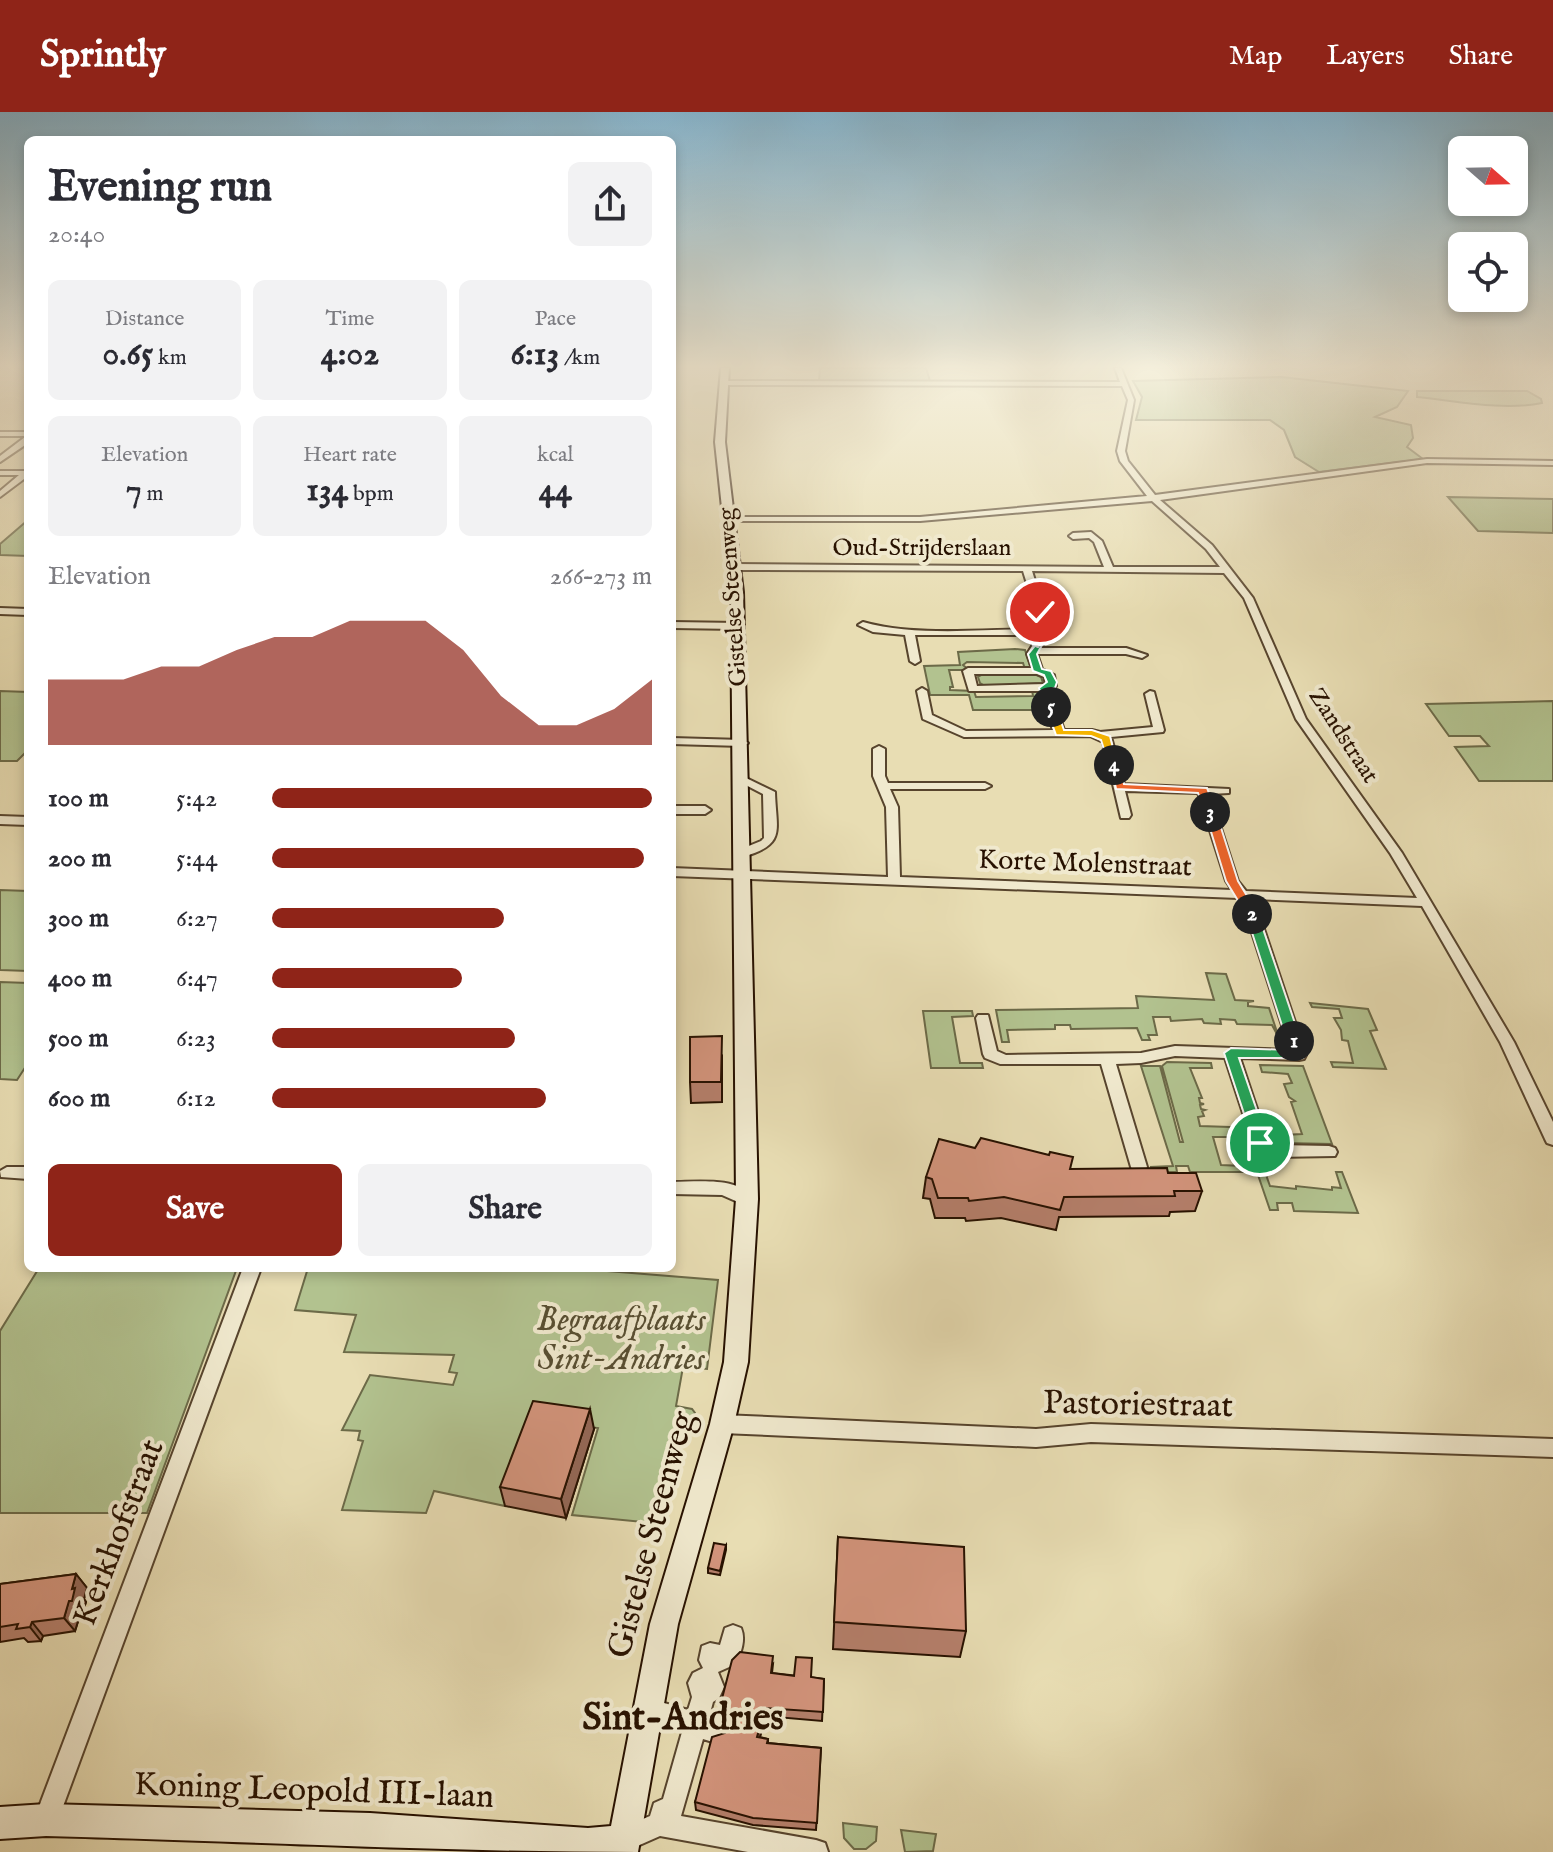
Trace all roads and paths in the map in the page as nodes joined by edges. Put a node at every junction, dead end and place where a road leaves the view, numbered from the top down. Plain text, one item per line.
1 (721, 449) edge
2 (1122, 449) edge
3 (1553, 463) edge
4 (0, 473) edge
5 (24, 473) edge
6 (24, 476) edge
7 (0, 495) edge
8 (1154, 498) junction
9 (729, 519) junction
10 (1073, 536) dead end
11 (734, 567) junction
12 (1027, 569) junction
13 (1110, 570) junction
14 (1228, 570) junction
15 (0, 611) edge
16 (24, 612) edge
17 (676, 625) edge
18 (863, 625) dead end
19 (738, 626) junction
20 (1046, 632) junction
21 (910, 633) junction
22 (1033, 651) junction
23 (1142, 655) dead end
24 (915, 661) dead end
25 (1038, 671) junction
26 (1044, 688) junction
27 (922, 691) dead end
28 (1150, 694) dead end
29 (1060, 733) junction
30 (1102, 735) junction
31 (676, 741) edge
32 (742, 743) junction
33 (879, 749) dead end
34 (742, 779) junction
35 (884, 786) junction
36 (985, 786) dead end
37 (1120, 787) junction
38 (1203, 790) junction
39 (1225, 791) dead end
40 (676, 810) edge
41 (705, 810) dead end
42 (1125, 815) dead end
43 (0, 820) edge
44 (24, 821) edge
45 (743, 863) junction
46 (676, 871) edge
47 (894, 880) junction
48 (1240, 894) junction
49 (1426, 902) junction
50 (983, 1018) dead end
51 (1231, 1053) junction
52 (1107, 1058) junction
53 (1553, 1139) edge
54 (1329, 1152) dead end
55 (1139, 1167) edge
56 (7, 1173) dead end
57 (24, 1173) edge
58 (676, 1188) edge
59 (747, 1199) junction
60 (251, 1272) edge
61 (722, 1424) junction
62 (1553, 1448) edge
63 (733, 1636) dead end
64 (647, 1709) junction
65 (706, 1728) junction
66 (46, 1820) junction
67 (0, 1823) edge
68 (660, 1824) junction
69 (623, 1846) edge
70 (816, 1852) edge

1 - 9 main road, Gistelse Steenweg
2 - 8 street, Zandstraat
3 - 8 street
4 - 5 street
6 - 7 street
8 - 9 street
8 - 14 street, Zandstraat
9 - 11 main road, Gistelse Steenweg
10 - 13 street
11 - 12 street, Oud-Strijderslaan
11 - 19 main road, Gistelse Steenweg
12 - 13 street, Oud-Strijderslaan
12 - 20 street
13 - 14 street, Oud-Strijderslaan
14 - 49 street, Zandstraat
15 - 16 street
17 - 19 street
18 - 21 street
19 - 32 main road, Gistelse Steenweg
20 - 21 street
20 - 22 street
21 - 24 street
22 - 23 street
22 - 25 street
25 - 26 street
25 - 26 street
26 - 29 street
27 - 29 street
28 - 30 street
29 - 30 street
30 - 37 street
31 - 32 street
32 - 34 main road, Gistelse Steenweg
33 - 35 street
34 - 45 main road, Gistelse Steenweg
34 - 45 street
35 - 36 street
35 - 47 street
37 - 38 street
37 - 42 street
38 - 39 street
38 - 48 street
40 - 41 street
43 - 44 street
45 - 46 street, Korte Molenstraat
45 - 47 street, Korte Molenstraat
45 - 59 main road, Gistelse Steenweg
47 - 48 street, Korte Molenstraat
48 - 49 street, Korte Molenstraat
48 - 51 street
49 - 53 street, Zandstraat
50 - 52 street
51 - 52 street
51 - 54 street
52 - 55 street
56 - 57 street
58 - 59 street
59 - 61 main road, Gistelse Steenweg
60 - 66 street, Kerkhofstraat
61 - 62 street, Pastoriestraat
61 - 64 main road, Gistelse Steenweg
63 - 65 street
64 - 65 street
64 - 69 main road, Gistelse Steenweg
65 - 68 street
66 - 67 main road, Koning Leopold III-laan
66 - 69 main road, Koning Leopold III-laan
68 - 69 street
68 - 70 street

